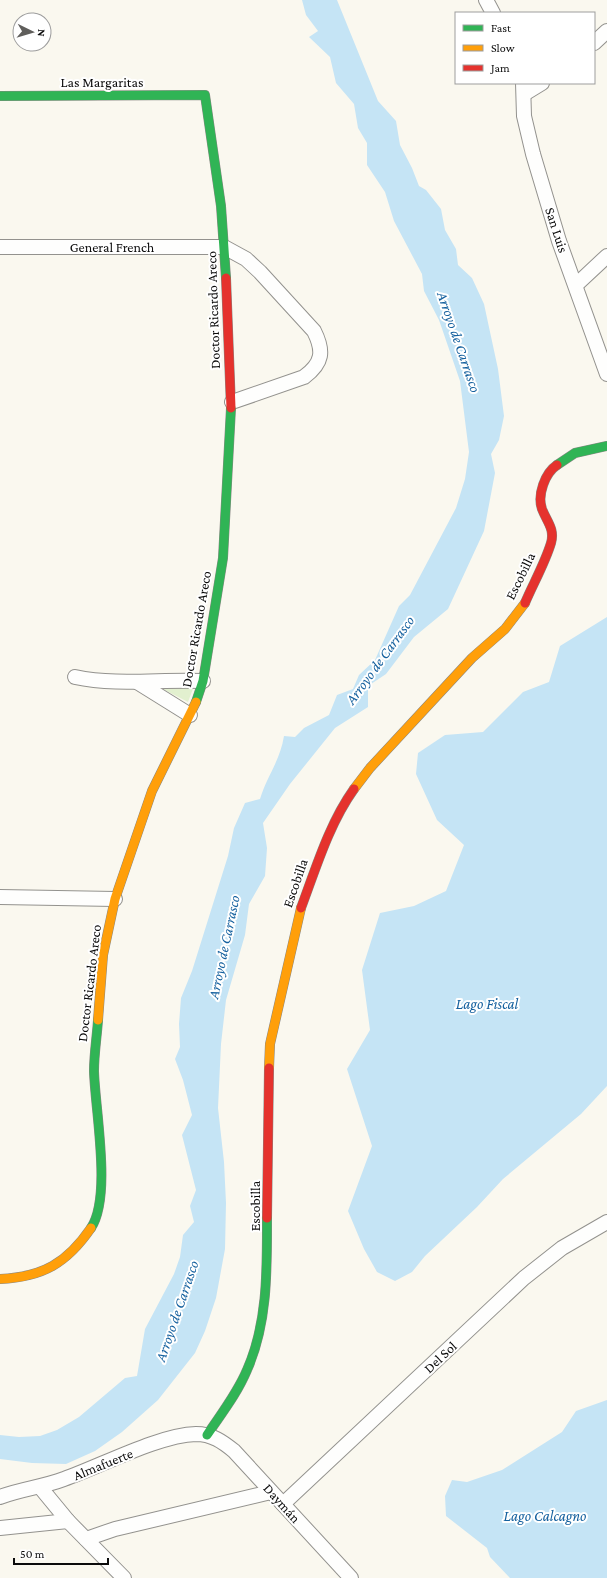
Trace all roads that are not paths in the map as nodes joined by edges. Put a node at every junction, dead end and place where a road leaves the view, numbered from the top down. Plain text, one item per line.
1 (486, 0) edge
2 (492, 12) edge
3 (607, 31) edge
4 (595, 42) edge
5 (538, 84) edge
6 (524, 88) edge
7 (205, 95) joint
8 (0, 96) edge
9 (0, 247) edge
10 (224, 247) junction
11 (607, 256) edge
12 (576, 285) junction
13 (607, 374) edge
14 (232, 402) junction
15 (607, 446) edge
16 (75, 678) dead end
17 (203, 681) junction
18 (137, 682) junction
19 (190, 715) junction
20 (0, 897) edge
21 (115, 899) junction
22 (607, 1222) edge
23 (0, 1279) edge
24 (207, 1435) junction
25 (40, 1488) junction
26 (272, 1492) junction
27 (0, 1497) edge
28 (283, 1504) junction
29 (68, 1521) junction
30 (0, 1528) edge
31 (86, 1539) junction
32 (124, 1578) edge
33 (351, 1578) edge

1 - 2 street
3 - 4 street
5 - 6 street
6 - 12 street, San Luis
7 - 8 street, Las Margaritas
7 - 10 street, Doctor Ricardo Areco
9 - 10 street, General French
10 - 14 street, Doctor Ricardo Areco
10 - 14 street
11 - 12 street
12 - 13 street, San Luis
14 - 17 street, Doctor Ricardo Areco
15 - 24 street, Escobilla
16 - 18 street
17 - 18 street
17 - 19 street, Doctor Ricardo Areco
18 - 19 street
19 - 21 street, Doctor Ricardo Areco
20 - 21 street
21 - 23 street, Doctor Ricardo Areco
22 - 28 street, Del Sol
24 - 25 street, Almafuerte
24 - 26 street, Daymán
25 - 27 street, Almafuerte
25 - 29 street
26 - 28 street, Daymán
26 - 31 street
28 - 33 street, Daymán
29 - 30 street
29 - 31 street
31 - 32 street

